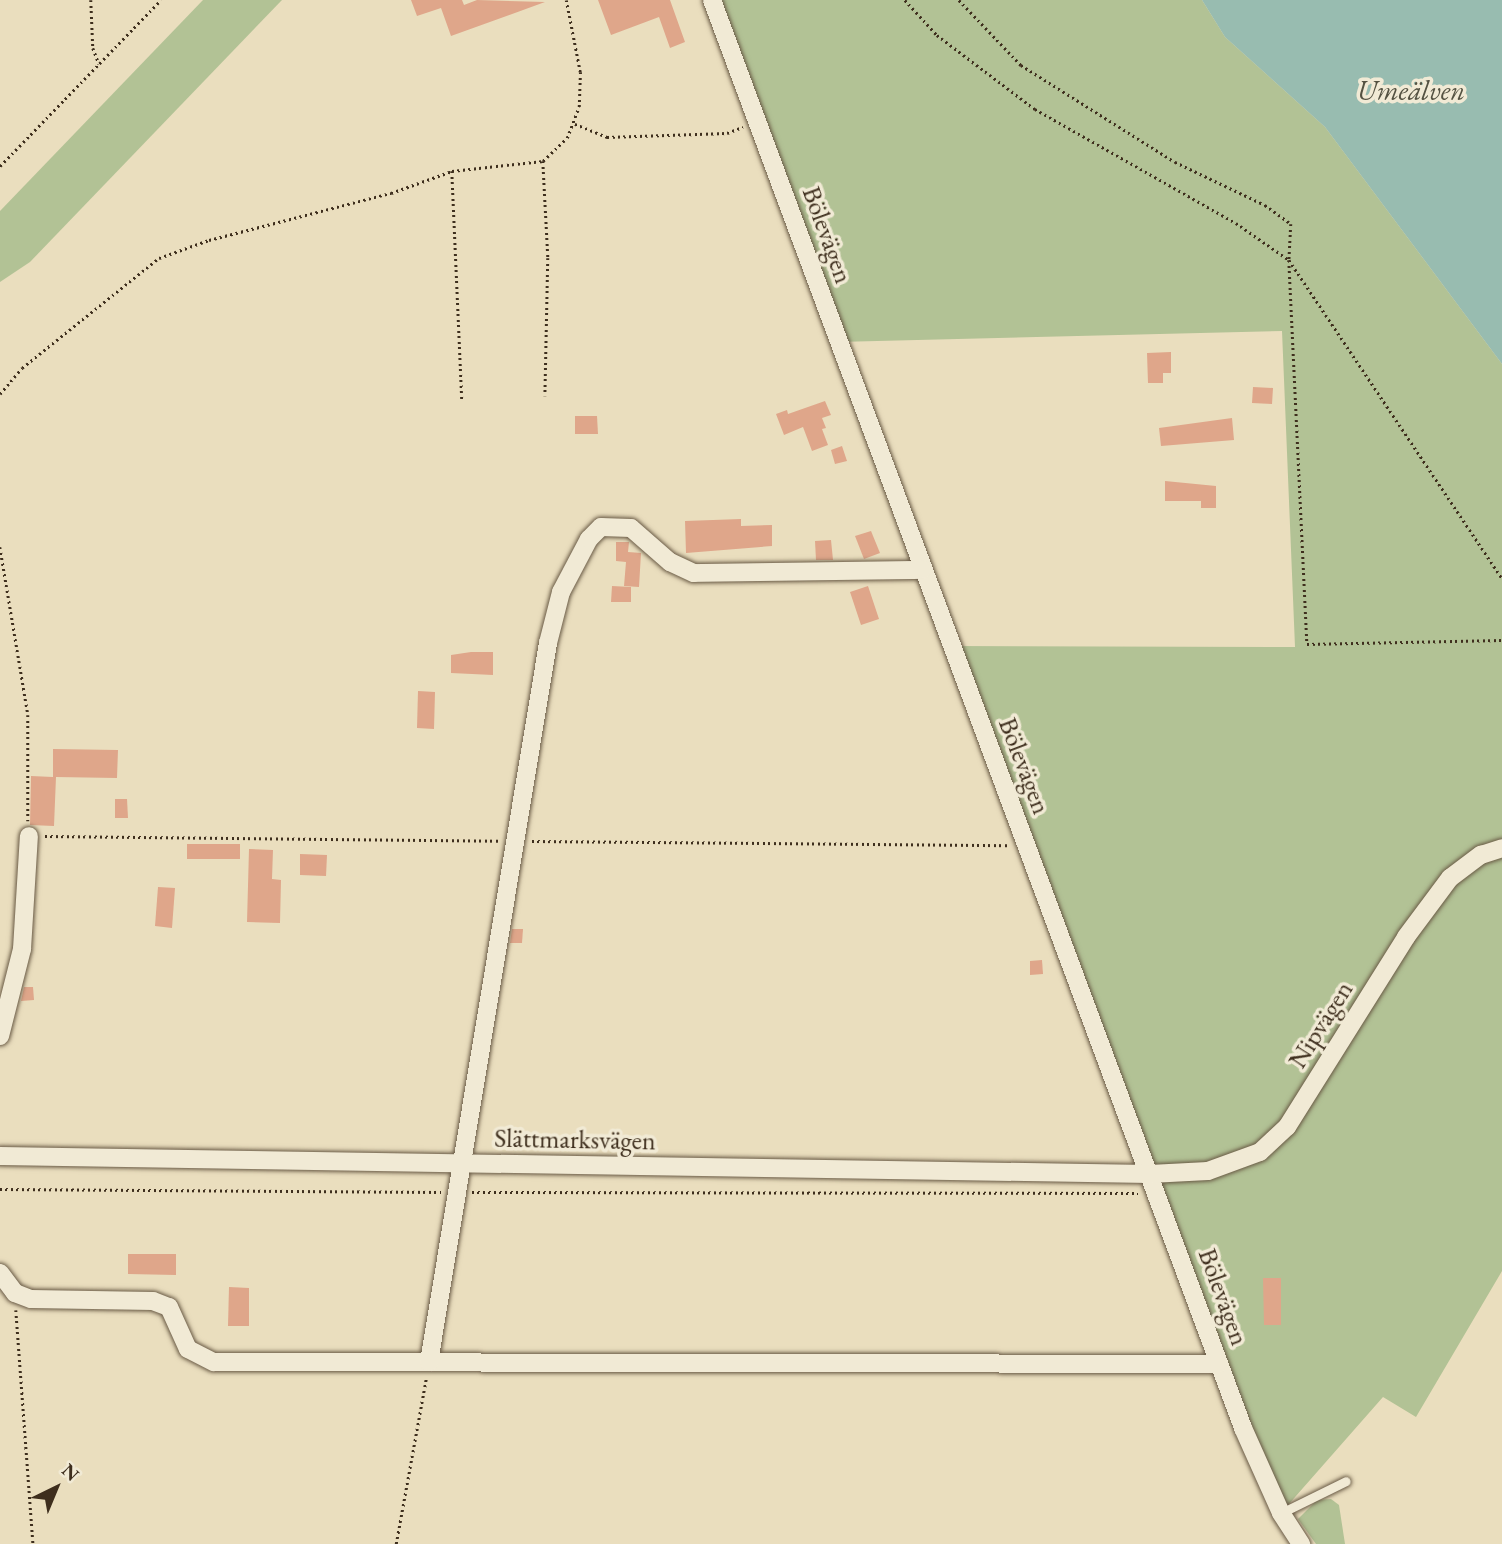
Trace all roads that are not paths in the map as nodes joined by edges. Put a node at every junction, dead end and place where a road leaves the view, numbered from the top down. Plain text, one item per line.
1 (712, 0) edge
2 (922, 570) junction
3 (29, 836) road end
4 (1502, 848) edge
5 (0, 1036) edge
6 (0, 1156) edge
7 (461, 1164) junction
8 (1150, 1174) junction
9 (0, 1273) edge
10 (429, 1362) junction
11 (1219, 1364) junction
12 (1346, 1480) dead end
13 (1281, 1513) junction
14 (1301, 1544) edge

1 - 2 street, Bölevägen
2 - 7 street
2 - 8 street, Bölevägen
3 - 5 street
4 - 8 street, Nipvägen
6 - 7 street, Slättmarksvägen
7 - 8 street, Slättmarksvägen
7 - 10 street
8 - 11 street, Bölevägen
9 - 10 street
10 - 11 street
11 - 13 street, Bölevägen
12 - 13 lane
13 - 14 street, Bölevägen

